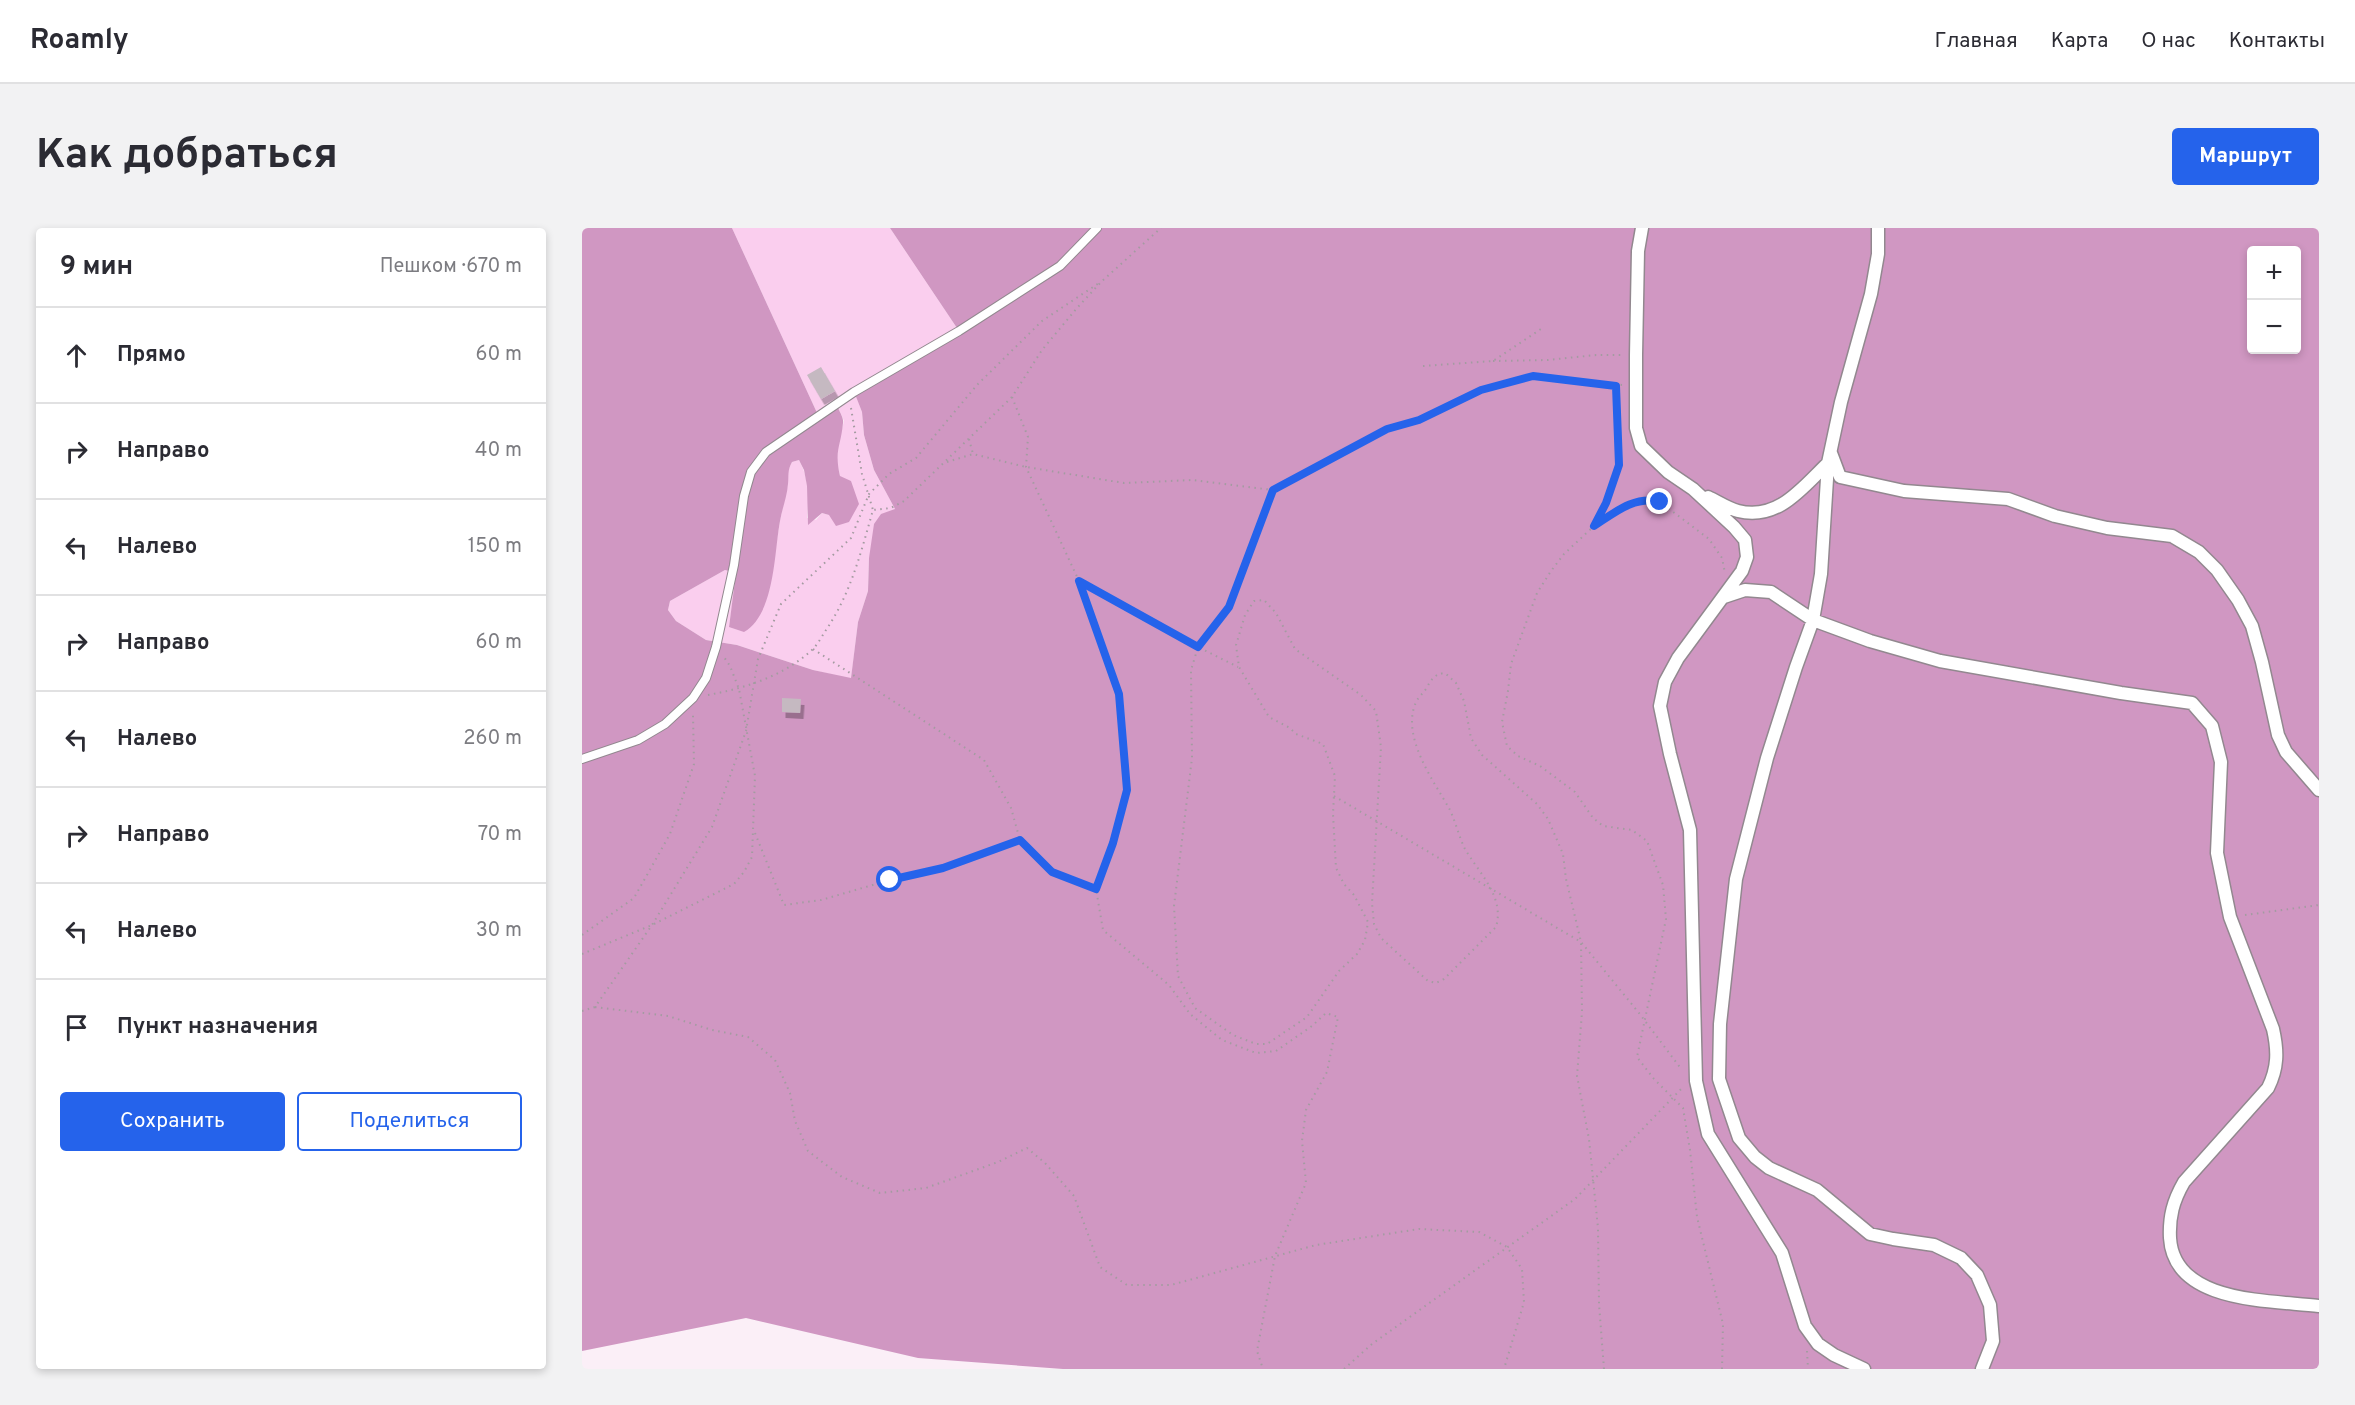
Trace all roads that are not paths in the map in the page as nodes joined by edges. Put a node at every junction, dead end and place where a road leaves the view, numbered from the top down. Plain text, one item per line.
1 (1097, 228) edge
2 (1642, 228) edge
3 (1878, 228) edge
4 (1830, 458) junction
5 (1693, 489) junction
6 (1724, 597) junction
7 (1814, 620) junction
8 (582, 759) edge
9 (2319, 790) edge
10 (2319, 1306) edge
11 (1864, 1369) edge
12 (1982, 1369) edge

1 - 8 lane
2 - 5 street
3 - 4 street
4 - 5 street
4 - 7 street
4 - 9 street
5 - 6 street
6 - 7 street
6 - 11 street
7 - 10 street
7 - 12 street

